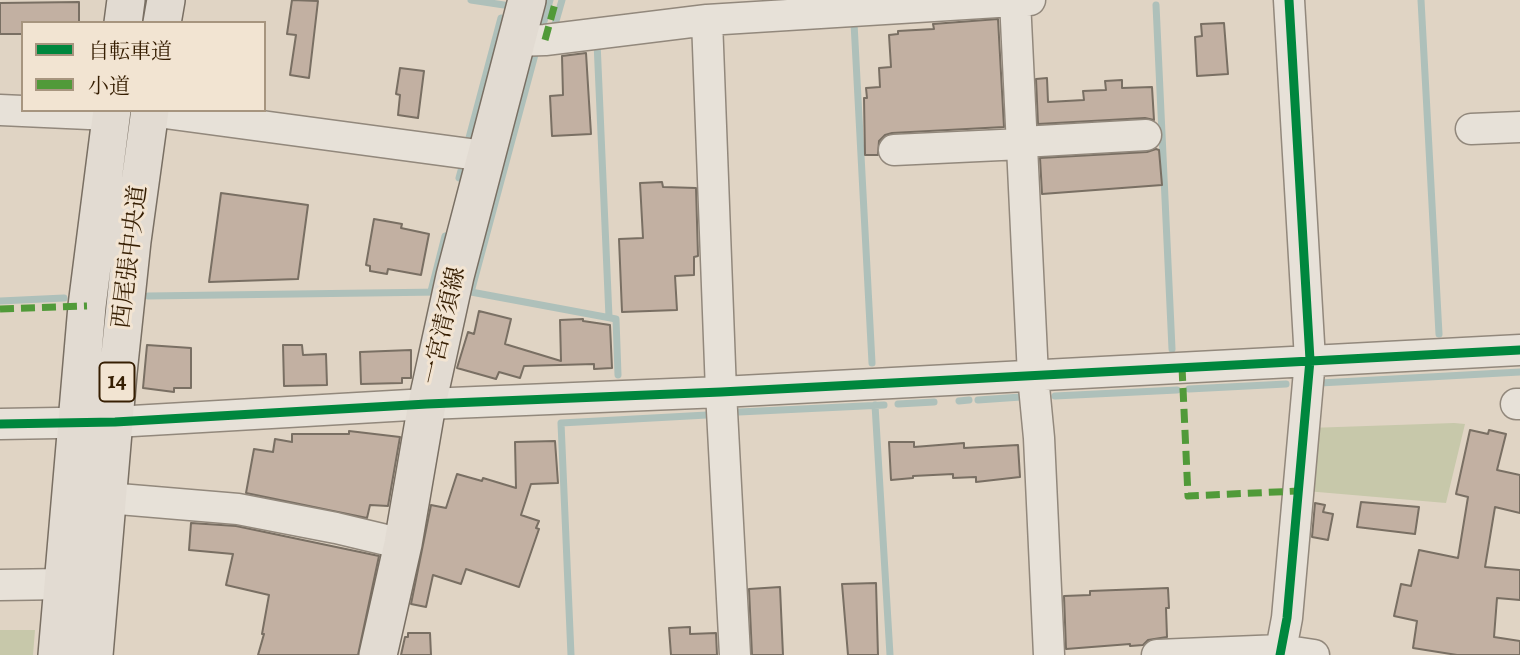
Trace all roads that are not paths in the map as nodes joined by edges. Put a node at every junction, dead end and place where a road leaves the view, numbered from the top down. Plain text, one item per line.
1 (126, 0) edge
2 (166, 0) edge
3 (527, 0) edge
4 (1015, 0) edge
5 (1030, 0) edge
6 (1289, 0) edge
7 (707, 20) junction
8 (123, 21) edge
9 (162, 21) edge
10 (530, 41) junction
11 (0, 110) edge
12 (21, 111) edge
13 (75, 112) edge
14 (150, 112) edge
15 (157, 112) edge
16 (112, 113) edge
17 (1520, 127) edge
18 (1471, 129) dead end
19 (1146, 135) dead end
20 (1022, 143) junction
21 (894, 150) dead end
22 (485, 156) junction
23 (1520, 350) edge
24 (1310, 360) junction
25 (1032, 376) junction
26 (721, 393) junction
27 (427, 404) junction
28 (115, 422) junction
29 (76, 423) junction
30 (0, 424) edge
31 (107, 498) junction
32 (403, 544) junction
33 (64, 584) junction
34 (0, 585) edge
35 (1280, 653) edge
36 (57, 655) edge
37 (94, 655) edge
38 (378, 655) edge
39 (735, 655) edge
40 (1049, 655) edge
41 (1157, 655) edge
42 (1314, 655) edge

1 - 8 main road
2 - 9 main road
3 - 10 main road, 一宮清須線
4 - 5 street
4 - 7 street
4 - 20 street
6 - 24 street
7 - 10 street
7 - 26 street
10 - 22 main road, 一宮清須線
11 - 12 street
13 - 16 street
14 - 28 main road, 西尾張中央道 / 14
15 - 22 street
16 - 29 main road, 西尾張中央道 / 14
17 - 18 street
19 - 20 street
20 - 21 street
20 - 25 street
22 - 27 main road, 一宮清須線
23 - 24 street
24 - 25 street
24 - 35 street
25 - 26 street
25 - 40 street
26 - 27 street
26 - 39 street
27 - 28 street
27 - 32 main road, 一宮清須線
28 - 29 street
28 - 31 main road, 西尾張中央道 / 14
29 - 30 street
29 - 33 main road, 西尾張中央道 / 14
31 - 32 street
31 - 37 main road, 西尾張中央道 / 14
32 - 38 main road, 一宮清須線
33 - 34 street
33 - 36 main road, 西尾張中央道 / 14
35 - 41 street
35 - 42 street

